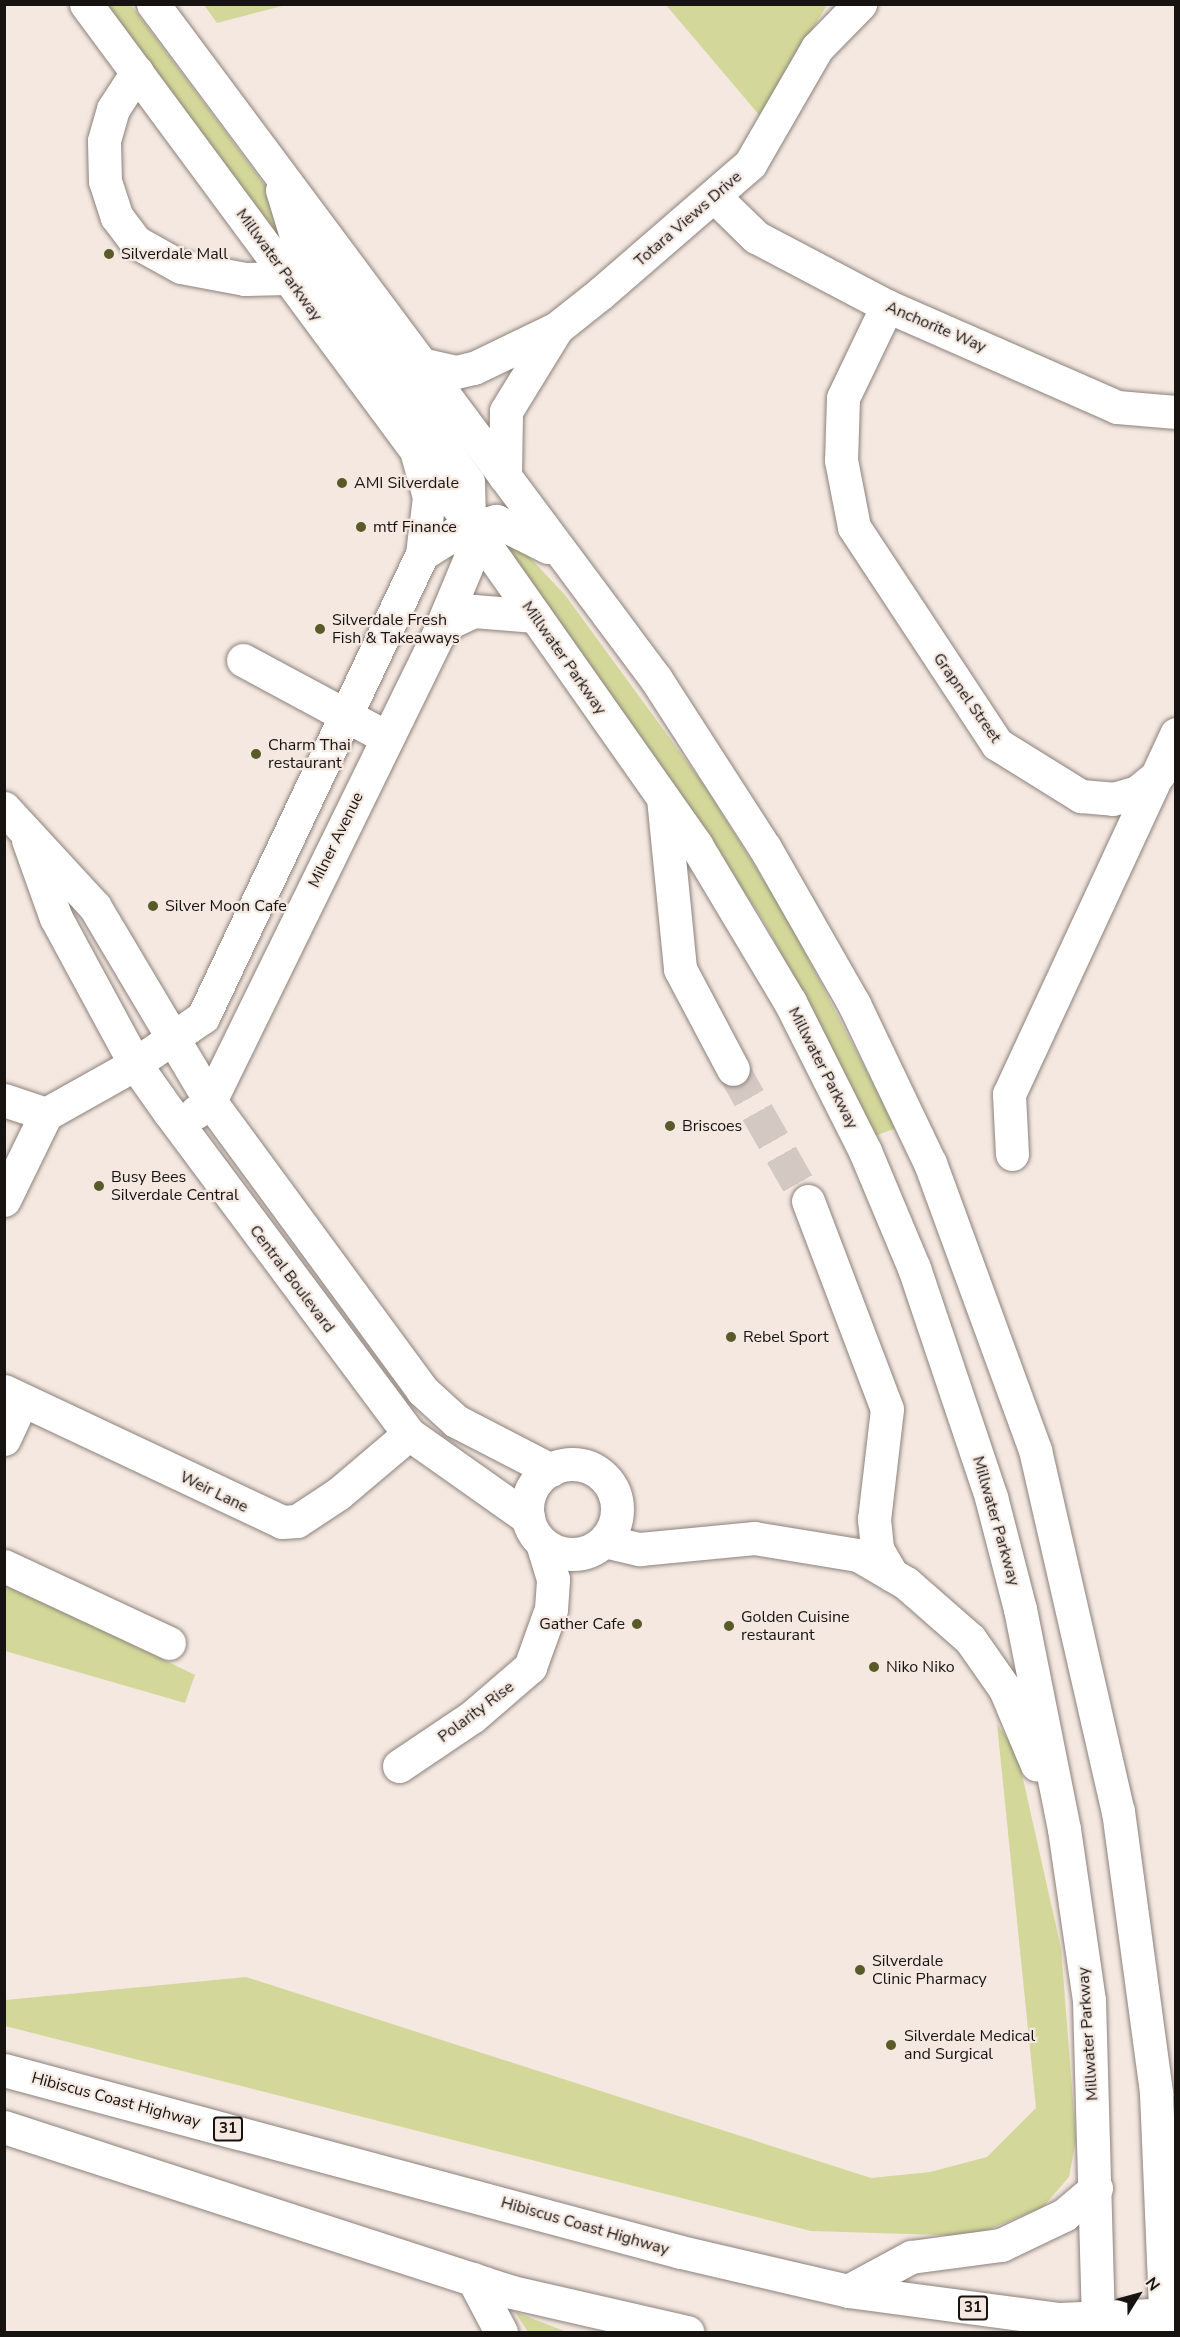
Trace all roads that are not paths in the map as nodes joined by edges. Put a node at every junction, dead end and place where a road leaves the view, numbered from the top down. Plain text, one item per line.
1 (86, 4) edge
2 (153, 4) edge
3 (860, 4) edge
4 (136, 72) junction
5 (276, 168) junction
6 (716, 198) junction
7 (289, 278) junction
8 (887, 306) junction
9 (557, 328) junction
10 (422, 364) junction
11 (1176, 412) edge
12 (417, 454) junction
13 (505, 477) junction
14 (472, 526) junction
15 (422, 554) junction
16 (562, 556) junction
17 (535, 616) junction
18 (438, 635) junction
19 (243, 660) dead end
20 (341, 717) junction
21 (1176, 734) edge
22 (386, 737) junction
23 (1159, 774) junction
24 (663, 798) junction
25 (4, 808) edge
26 (26, 835) junction
27 (171, 1039) junction
28 (135, 1064) junction
29 (733, 1069) tunnel mouth
30 (4, 1100) edge
31 (210, 1101) junction
32 (169, 1112) junction
33 (46, 1114) junction
34 (1012, 1154) dead end
35 (4, 1200) edge
36 (808, 1201) tunnel mouth
37 (14, 1396) edge
38 (409, 1434) junction
39 (4, 1439) edge
40 (551, 1470) junction
41 (535, 1531) junction
42 (604, 1541) junction
43 (4, 1566) edge
44 (892, 1575) junction
45 (170, 1643) dead end
46 (399, 1766) dead end
47 (1064, 1829) junction
48 (4, 2070) edge
49 (1156, 2093) junction
50 (4, 2127) edge
51 (1176, 2157) edge
52 (1096, 2188) junction
53 (473, 2279) junction
54 (848, 2291) junction
55 (512, 2292) junction
56 (1169, 2321) edge
57 (1098, 2327) edge
58 (501, 2332) edge
59 (604, 2332) edge
60 (687, 2332) edge

1 - 4 main road, Millwater Parkway
2 - 5 main road
3 - 6 main road, Totara Views Drive
4 - 7 main road, Millwater Parkway
4 - 7 main road
5 - 10 main road
5 - 14 main road
6 - 8 main road, Anchorite Way
6 - 9 main road, Totara Views Drive
7 - 12 main road, Millwater Parkway
8 - 11 main road, Anchorite Way
8 - 23 main road, Grapnel Street
9 - 10 main road, Totara Views Drive
9 - 13 main road, Totara Views Drive
10 - 13 main road
12 - 14 main road, Millwater Parkway
12 - 15 main road
13 - 16 main road
14 - 15 main road
14 - 16 main road
14 - 17 main road, Millwater Parkway
14 - 18 main road
15 - 20 main road
16 - 49 main road
17 - 18 main road, Milner Avenue
17 - 24 main road, Millwater Parkway
18 - 22 main road, Milner Avenue
19 - 20 main road
20 - 22 main road
20 - 27 main road
21 - 23 main road
22 - 31 main road, Milner Avenue
23 - 34 main road
24 - 29 main road
24 - 47 main road, Millwater Parkway
25 - 26 main road, Central Boulevard
26 - 27 main road, Central Boulevard
26 - 28 main road, Central Boulevard
27 - 28 main road
27 - 31 main road, Central Boulevard
28 - 32 main road, Central Boulevard
28 - 33 main road
30 - 33 main road
31 - 32 main road
31 - 40 main road, Central Boulevard
32 - 38 main road, Central Boulevard
33 - 35 main road
36 - 44 main road
37 - 38 main road, Weir Lane
37 - 39 main road
38 - 41 main road, Central Boulevard
40 - 41 main road
40 - 42 main road
41 - 42 main road
41 - 46 main road, Polarity Rise
42 - 44 main road
43 - 45 main road
44 - 47 main road
47 - 52 main road, Millwater Parkway
48 - 54 main road, Hibiscus Coast Highway / 31
49 - 51 main road
49 - 56 main road
50 - 53 main road
52 - 54 main road
52 - 57 main road, Millwater Parkway
53 - 55 main road
53 - 58 main road
54 - 57 main road, Hibiscus Coast Highway / 31
55 - 59 main road
55 - 60 main road
56 - 57 main road, Hibiscus Coast Highway / 31

